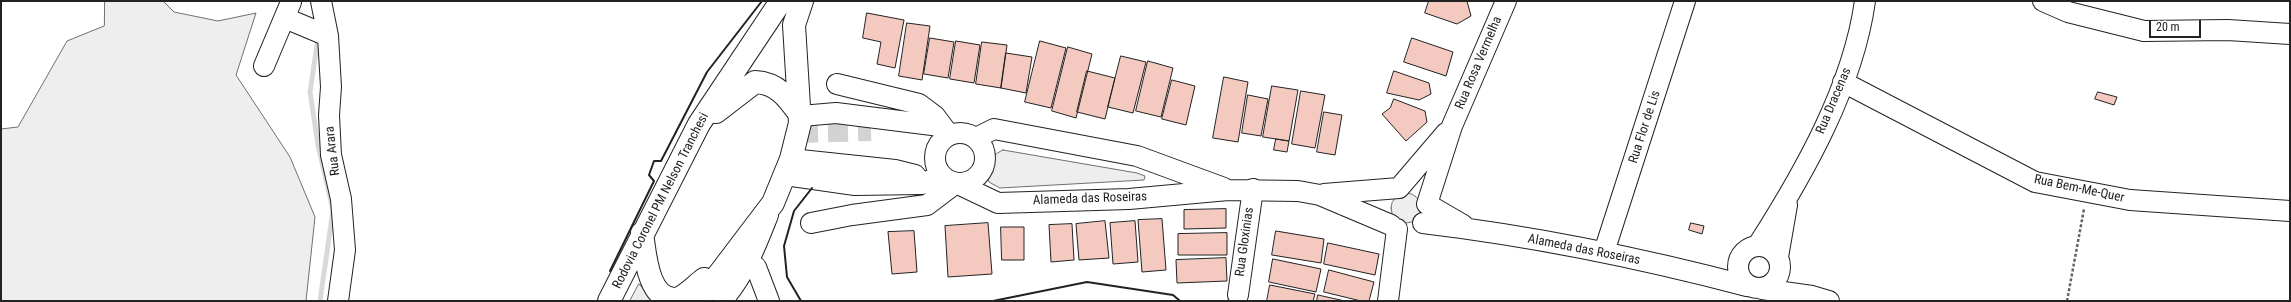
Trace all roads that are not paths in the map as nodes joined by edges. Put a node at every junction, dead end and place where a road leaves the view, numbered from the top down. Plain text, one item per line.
1 (321, 1) edge
2 (781, 1) edge
3 (802, 1) edge
4 (1506, 1) edge
5 (1685, 1) edge
6 (1865, 1) edge
7 (2043, 1) edge
8 (2064, 6) edge
9 (2290, 34) edge
10 (328, 36) junction
11 (264, 66) dead end
12 (1843, 82) junction
13 (837, 84) dead end
14 (801, 116) junction
15 (1452, 126) junction
16 (698, 128) junction
17 (871, 131) tunnel mouth
18 (947, 132) junction
19 (976, 138) junction
20 (788, 167) junction
21 (948, 179) junction
22 (1399, 188) junction
23 (1252, 189) junction
24 (1228, 190) junction
25 (1320, 195) junction
26 (1789, 196) junction
27 (1427, 204) junction
28 (770, 210) junction
29 (2290, 211) edge
30 (811, 223) dead end
31 (1423, 223) junction
32 (1394, 227) junction
33 (1470, 229) junction
34 (642, 233) junction
35 (1758, 245) junction
36 (739, 248) junction
37 (1604, 252) junction
38 (1740, 258) junction
39 (1779, 265) junction
40 (756, 267) junction
41 (1698, 273) junction
42 (1754, 288) junction
43 (1238, 295) dead end
44 (1820, 299) edge
45 (338, 301) edge
46 (609, 301) edge
47 (695, 301) edge
48 (722, 301) edge
49 (737, 301) edge
50 (769, 301) edge
51 (1388, 301) edge

1 - 10 street, Rua Arara
2 - 16 highway, Rodovia Coronel PM Nelson Tranchesi
3 - 14 highway
4 - 15 street, Rua Rosa Vermelha
5 - 37 street, Rua Flor de Lis
6 - 12 street, Rua Dracenas
7 - 8 street
8 - 9 street
10 - 11 street
10 - 45 street, Rua Arara
12 - 26 street, Rua Dracenas
12 - 29 street, Rua Bem-Me-Quer
13 - 18 street
14 - 16 highway
14 - 18 street
14 - 20 highway
15 - 22 street, Rua Rosa Vermelha
15 - 27 street, Rua Rosa Vermelha
16 - 34 highway, Rodovia Coronel PM Nelson Tranchesi
17 - 18 street
19 - 21 street
19 - 21 street
19 - 24 street, Alameda das Roseiras
20 - 21 street
20 - 28 highway
21 - 24 street, Alameda das Roseiras
21 - 30 street
22 - 25 street, Alameda das Roseiras
22 - 27 street
22 - 32 street
23 - 24 street, Alameda das Roseiras
23 - 25 street, Alameda das Roseiras
23 - 43 street, Rua Gloxinias
25 - 32 street, Alameda das Roseiras
26 - 35 street, Rua Dracenas
26 - 39 street, Rua Dracenas
27 - 31 street
27 - 33 street, Alameda das Roseiras
28 - 36 highway
28 - 40 street
28 - 48 street
31 - 32 street
31 - 33 street, Alameda das Roseiras
32 - 51 street
33 - 37 street, Alameda das Roseiras
34 - 36 highway
34 - 46 highway, Rodovia Coronel PM Nelson Tranchesi
35 - 38 street
35 - 39 street
36 - 47 highway
37 - 41 street, Alameda das Roseiras
38 - 41 street
38 - 42 street
39 - 42 street
39 - 44 street, Alameda das Roseiras
40 - 49 street
40 - 50 street
41 - 42 street, Alameda das Roseiras
42 - 44 street, Alameda das Roseiras

